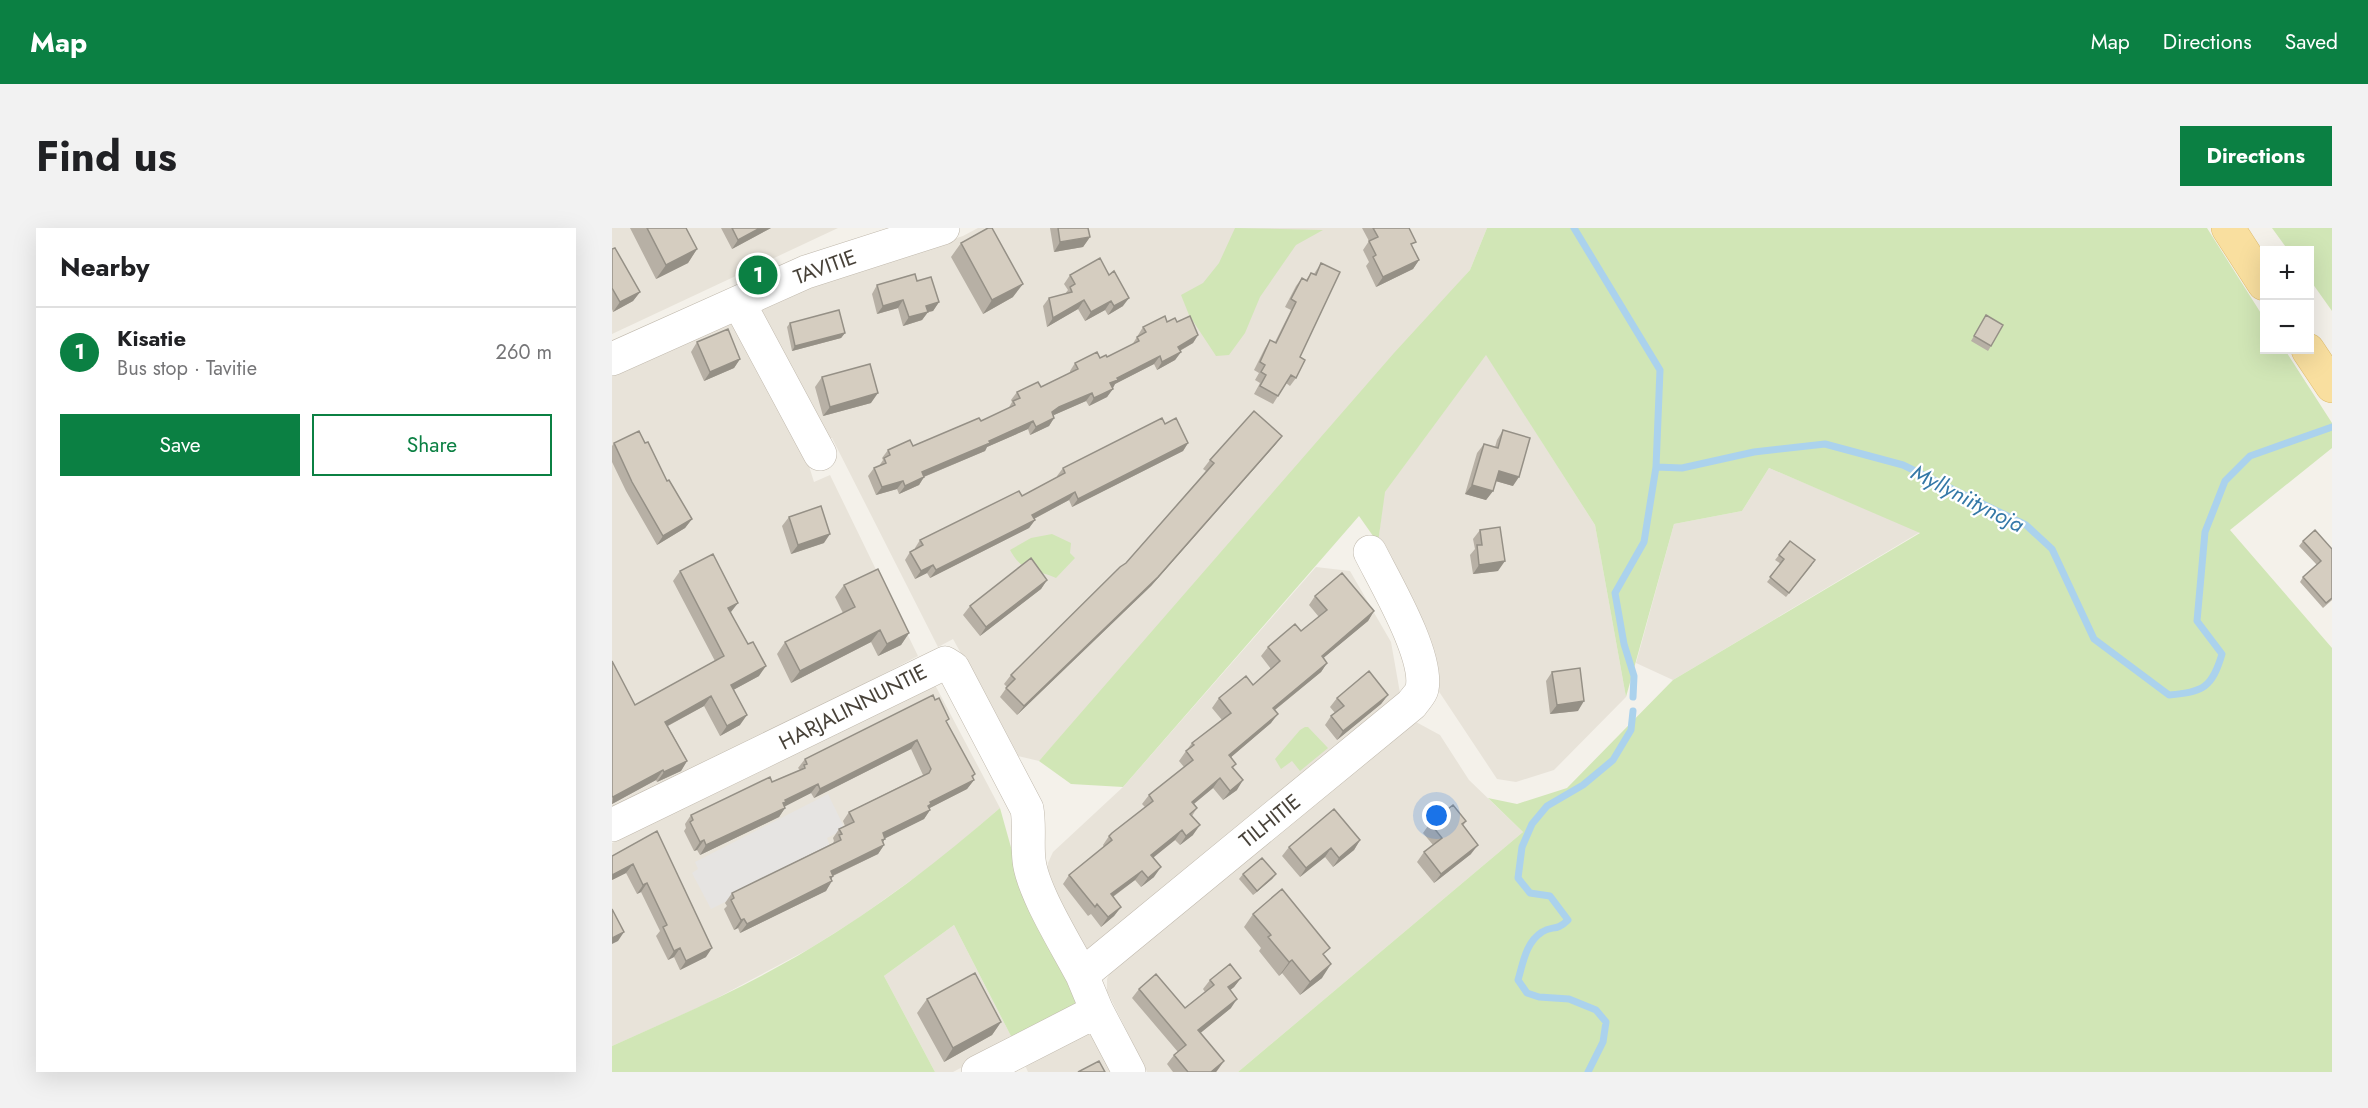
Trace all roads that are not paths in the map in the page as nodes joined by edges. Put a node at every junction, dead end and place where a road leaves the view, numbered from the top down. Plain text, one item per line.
1 (943, 228) edge
2 (2228, 228) edge
3 (908, 233) edge
4 (2260, 277) edge
5 (739, 303) junction
6 (2311, 354) edge
7 (612, 359) edge
8 (2332, 386) edge
9 (820, 454) dead end
10 (1370, 552) dead end
11 (612, 825) edge
12 (1082, 975) junction
13 (1097, 1011) junction
14 (978, 1072) edge
15 (1129, 1072) edge

1 - 3 street, TAVITIE
2 - 4 main road
3 - 5 street, TAVITIE
5 - 7 street, TAVITIE
5 - 9 street
6 - 8 main road
10 - 12 street, TILHITIE
11 - 12 street, HARJALINNUNTIE
12 - 13 street
13 - 14 street
13 - 15 street

